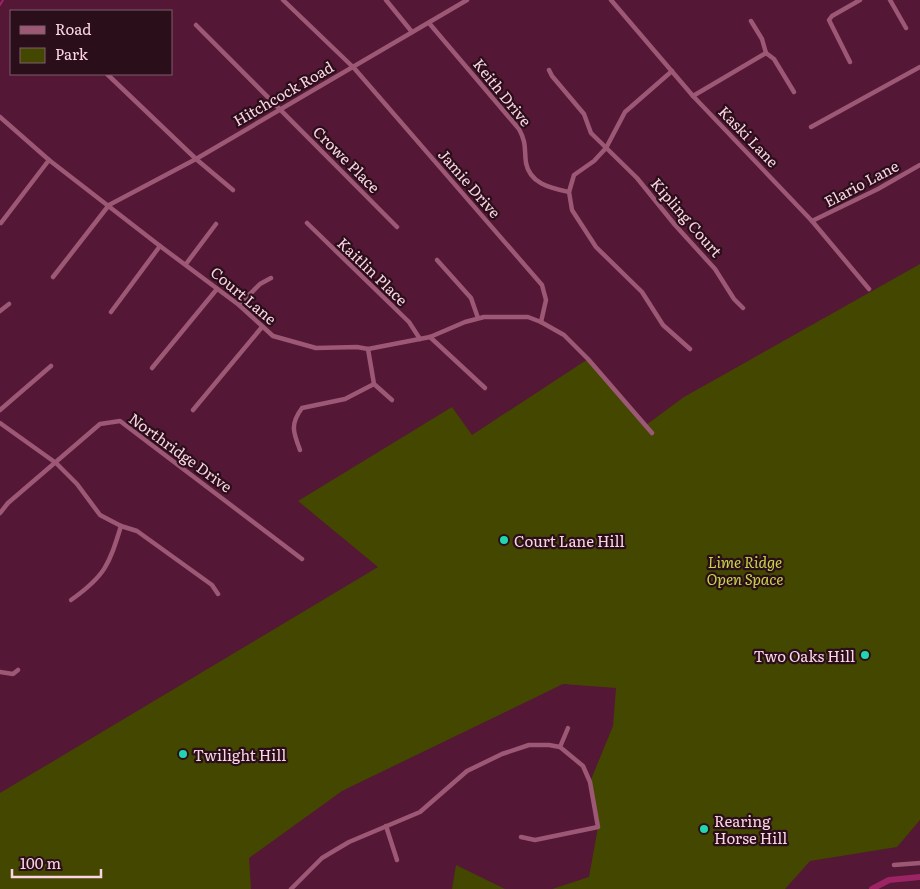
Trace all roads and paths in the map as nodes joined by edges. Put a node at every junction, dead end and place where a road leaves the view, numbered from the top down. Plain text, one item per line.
1 (283, 0) edge
2 (386, 0) edge
3 (467, 0) edge
4 (613, 0) edge
5 (860, 0) edge
6 (890, 0) edge
7 (752, 21) dead end
8 (429, 23) junction
9 (196, 25) dead end
10 (906, 28) dead end
11 (412, 32) junction
12 (766, 53) junction
13 (850, 62) dead end
14 (920, 66) edge
15 (354, 68) junction
16 (549, 70) dead end
17 (672, 71) junction
18 (108, 75) edge
19 (794, 92) dead end
20 (694, 96) junction
21 (279, 108) junction
22 (0, 117) edge
23 (811, 127) dead end
24 (606, 148) junction
25 (196, 158) junction
26 (49, 160) junction
27 (920, 165) edge
28 (234, 190) dead end
29 (569, 192) junction
30 (110, 205) junction
31 (812, 222) junction
32 (1, 223) edge
33 (307, 223) dead end
34 (216, 224) dead end
35 (398, 227) dead end
36 (160, 246) junction
37 (437, 260) dead end
38 (186, 264) junction
39 (53, 276) dead end
40 (271, 278) dead end
41 (217, 288) junction
42 (869, 289) dead end
43 (9, 304) dead end
44 (240, 305) junction
45 (743, 308) dead end
46 (0, 311) edge
47 (111, 312) dead end
48 (478, 318) junction
49 (541, 322) junction
50 (262, 327) junction
51 (430, 337) junction
52 (420, 339) junction
53 (368, 349) junction
54 (690, 349) dead end
55 (51, 366) dead end
56 (152, 368) dead end
57 (374, 384) junction
58 (485, 388) dead end
59 (392, 400) dead end
60 (0, 410) edge
61 (193, 410) dead end
62 (0, 423) edge
63 (652, 432) dead end
64 (300, 450) dead end
65 (56, 463) junction
66 (0, 513) edge
67 (121, 526) junction
68 (302, 559) dead end
69 (218, 594) dead end
70 (71, 600) dead end
71 (18, 670) dead end
72 (0, 672) edge
73 (568, 728) dead end
74 (560, 747) junction
75 (386, 826) junction
76 (521, 837) dead end
77 (397, 860) dead end
78 (920, 863) edge
79 (894, 865) dead end
80 (291, 889) edge

1 - 15 street, Jamie Drive
2 - 11 street
3 - 8 street, Hitchcock Road
4 - 17 street, Kaski Lane
5 - 13 street
6 - 10 street
7 - 12 street
8 - 11 street, Hitchcock Road
8 - 29 street, Keith Drive
9 - 21 street, Crowe Place
11 - 15 street, Hitchcock Road
12 - 19 street
12 - 20 street
14 - 23 street
15 - 21 street, Hitchcock Road
15 - 49 street, Jamie Drive
16 - 24 street, Kipling Court
17 - 20 street, Kaski Lane
17 - 24 street
18 - 25 street
20 - 31 street, Kaski Lane
21 - 25 street, Hitchcock Road
21 - 35 street, Crowe Place
22 - 26 street, Court Lane
24 - 29 street
24 - 45 street, Kipling Court
25 - 28 street
25 - 30 street, Hitchcock Road
26 - 30 street, Court Lane
26 - 32 street
27 - 31 street, Elario Lane
29 - 54 street
30 - 36 street, Court Lane
30 - 39 street
31 - 42 street, Kaski Lane
33 - 52 street, Kaitlin Place
34 - 38 street
36 - 38 street, Court Lane
36 - 47 street
37 - 48 street
38 - 41 street, Court Lane
40 - 44 street
41 - 44 street, Court Lane
41 - 56 street
43 - 46 street
44 - 50 street, Court Lane
48 - 49 street, Court Lane
48 - 51 street, Court Lane
49 - 63 street, Court Lane
50 - 53 street, Court Lane
50 - 61 street
51 - 52 street, Court Lane
51 - 58 street
52 - 53 street, Court Lane
53 - 57 street
55 - 60 street
57 - 59 street
57 - 64 street
62 - 65 street
65 - 66 street, Northridge Drive
65 - 67 street
65 - 68 street, Northridge Drive
67 - 69 street
67 - 70 street
71 - 72 street
73 - 74 street
74 - 75 street
74 - 76 street
75 - 77 street
75 - 80 street
78 - 79 street

